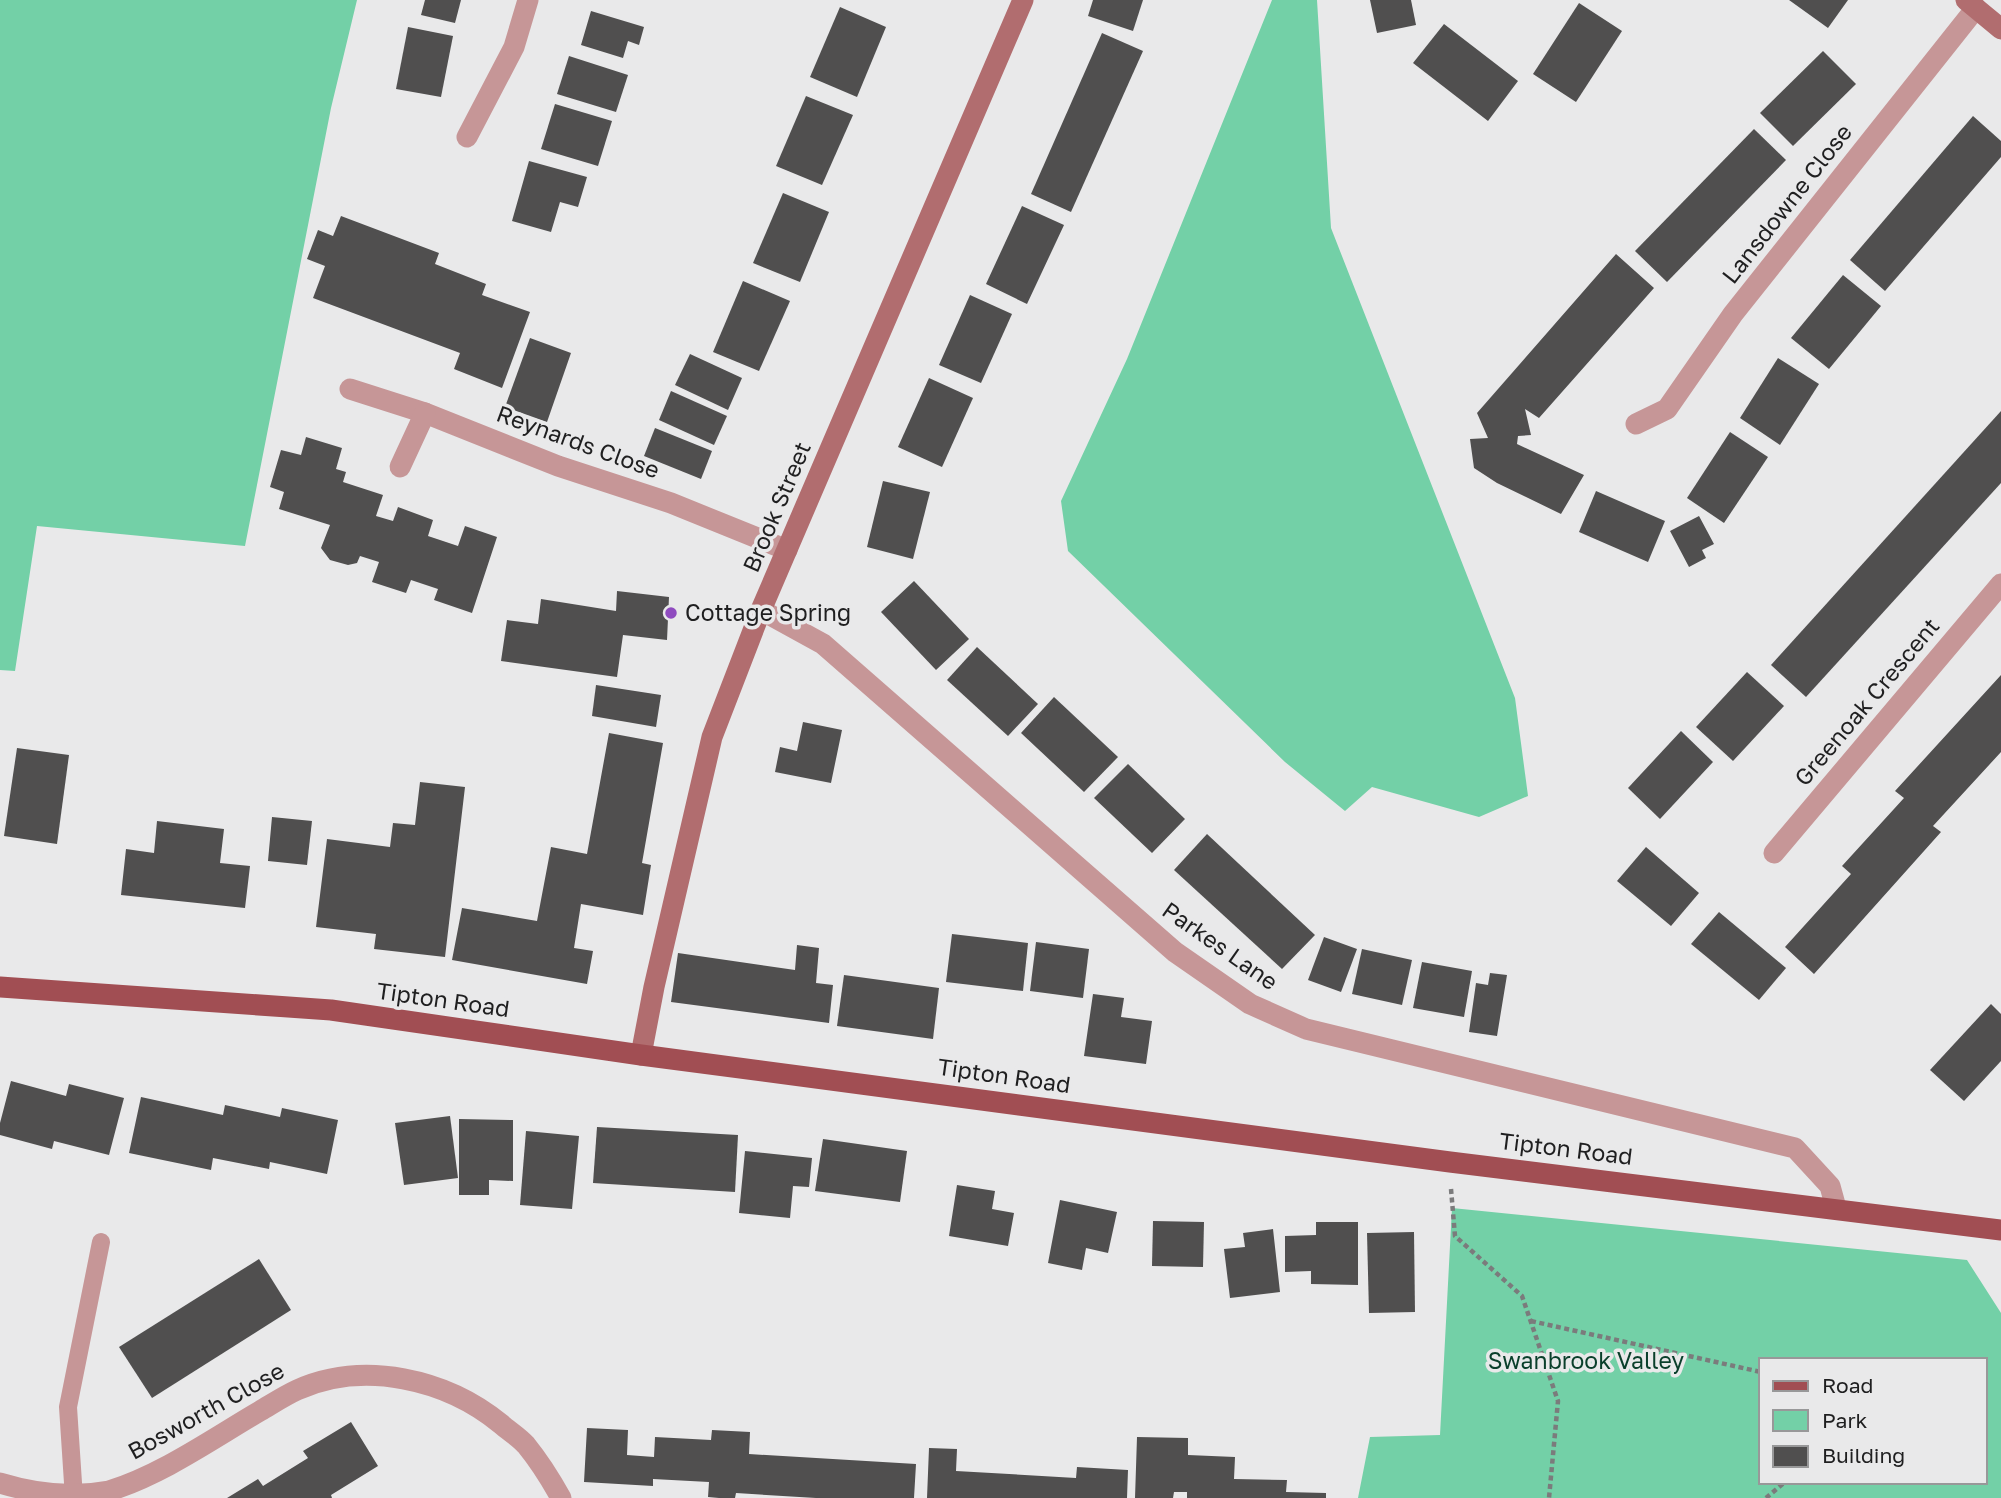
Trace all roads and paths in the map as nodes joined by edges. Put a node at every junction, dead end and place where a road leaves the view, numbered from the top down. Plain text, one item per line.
1 (528, 0) edge
2 (1023, 0) edge
3 (1971, 4) edge
4 (2001, 29) edge
5 (467, 137) dead end
6 (350, 389) dead end
7 (425, 413) junction
8 (1636, 424) dead end
9 (400, 467) dead end
10 (787, 550) junction
11 (2001, 584) edge
12 (761, 610) junction
13 (1774, 853) dead end
14 (0, 987) edge
15 (641, 1055) junction
16 (1451, 1189) dead end
17 (1836, 1208) junction
18 (2001, 1230) edge
19 (101, 1242) dead end
20 (1530, 1321) junction
21 (1759, 1372) edge
22 (0, 1483) edge
23 (1783, 1484) edge
24 (74, 1498) edge
25 (561, 1498) edge
26 (1549, 1498) edge
27 (1766, 1498) edge

1 - 5 street
2 - 10 street, Brook Street
3 - 4 street
3 - 8 street, Lansdowne Close
6 - 7 street, Reynards Close
7 - 9 street
7 - 10 street, Reynards Close
10 - 12 street, Brook Street
11 - 13 street, Greenoak Crescent
12 - 15 street, Brook Street
12 - 17 street, Parkes Lane
14 - 15 main road, Tipton Road
15 - 17 main road, Tipton Road
16 - 20 path
17 - 18 main road, Tipton Road
19 - 24 lane
20 - 21 path
20 - 26 path
22 - 24 street, Bosworth Close
23 - 27 path
24 - 25 street, Bosworth Close

